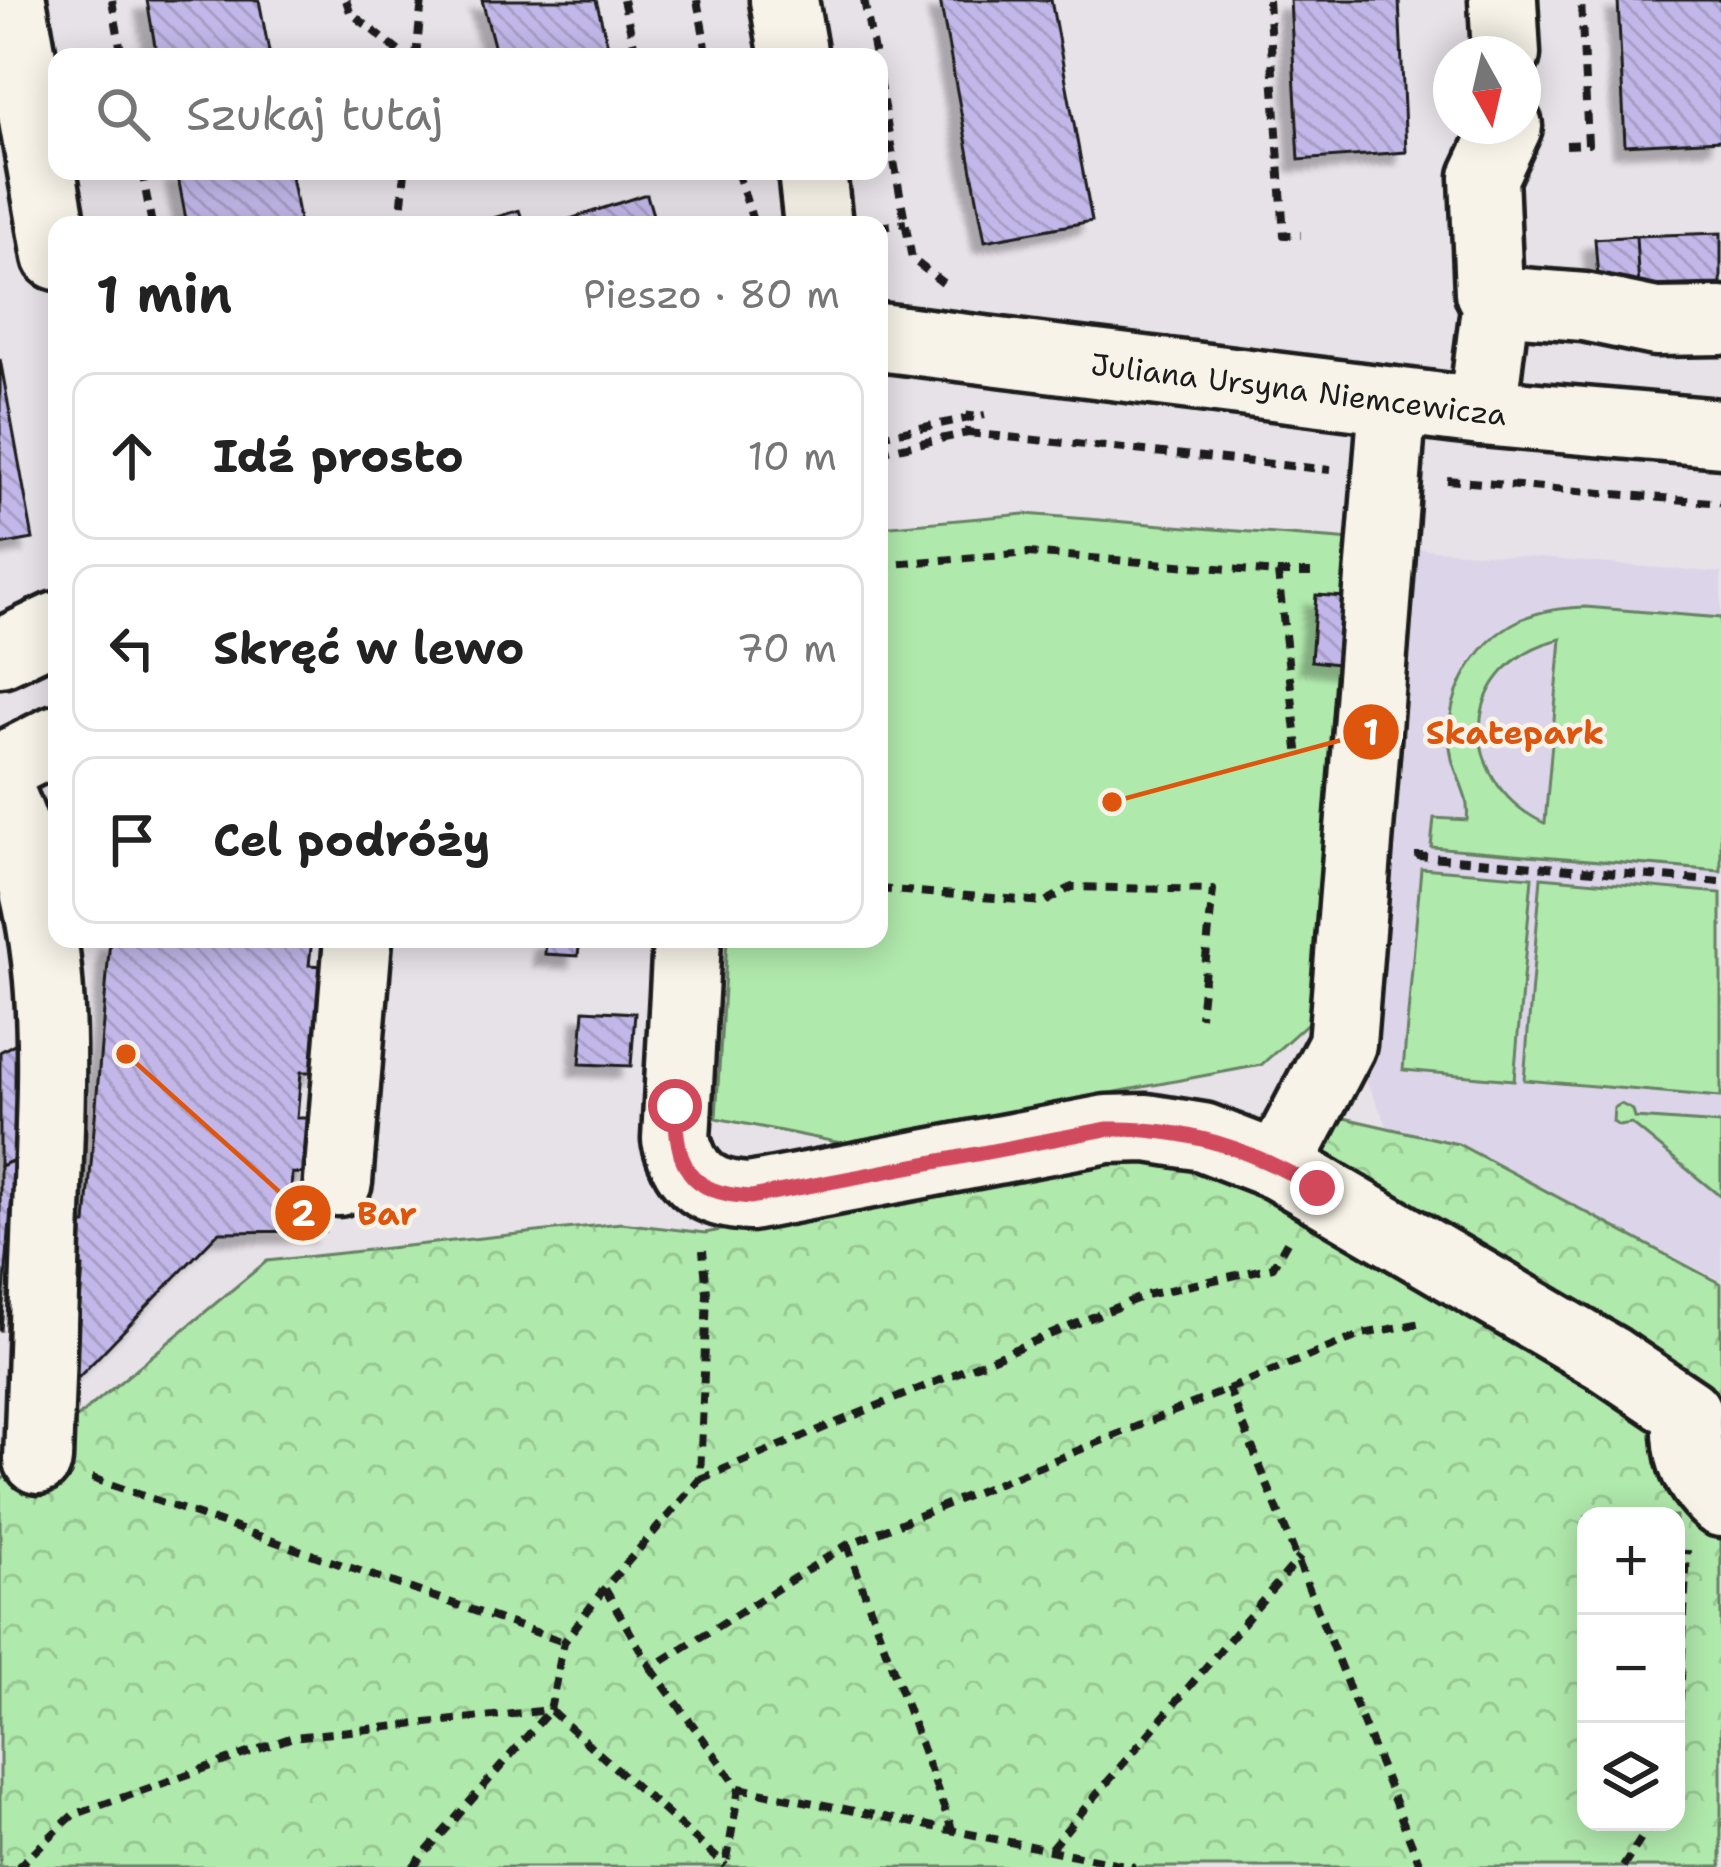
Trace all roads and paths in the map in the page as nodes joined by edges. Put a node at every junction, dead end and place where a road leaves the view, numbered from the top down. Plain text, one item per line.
1 (12, 0) edge
2 (112, 0) edge
3 (346, 0) edge
4 (422, 0) edge
5 (623, 0) edge
6 (697, 0) edge
7 (784, 0) edge
8 (864, 0) edge
9 (1268, 0) edge
10 (1504, 0) edge
11 (1505, 36) edge
12 (120, 48) edge
13 (395, 48) edge
14 (417, 48) edge
15 (635, 48) edge
16 (706, 48) edge
17 (792, 48) edge
18 (872, 48) edge
19 (888, 128) edge
20 (1500, 144) edge
21 (144, 180) edge
22 (405, 180) edge
23 (740, 180) edge
24 (813, 180) edge
25 (50, 216) edge
26 (150, 216) edge
27 (401, 216) edge
28 (751, 216) edge
29 (817, 216) edge
30 (906, 223) junction
31 (888, 226) edge
32 (1301, 235) dead end
33 (948, 286) dead end
34 (1496, 301) junction
35 (1721, 321) edge
36 (888, 338) edge
37 (972, 400) dead end
38 (1393, 401) junction
39 (1482, 412) junction
40 (1721, 434) edge
41 (888, 450) edge
42 (888, 564) edge
43 (48, 630) edge
44 (0, 653) edge
45 (48, 744) edge
46 (0, 768) edge
47 (1301, 782) dead end
48 (0, 790) edge
49 (1420, 843) dead end
50 (1721, 882) edge
51 (888, 890) edge
52 (21, 927) edge
53 (357, 948) edge
54 (687, 948) edge
55 (1200, 1017) dead end
56 (1297, 1177) junction
57 (338, 1182) dead end
58 (697, 1183) junction
59 (1429, 1322) dead end
60 (1228, 1387) junction
61 (1704, 1392) edge
62 (38, 1460) joint
63 (700, 1478) junction
64 (1709, 1490) edge
65 (848, 1545) junction
66 (1300, 1557) junction
67 (604, 1589) junction
68 (564, 1642) junction
69 (651, 1667) junction
70 (550, 1710) junction
71 (1679, 1723) edge
72 (739, 1788) junction
73 (1646, 1831) edge
74 (953, 1834) junction
75 (1050, 1849) junction
76 (726, 1866) edge
77 (18, 1867) edge
78 (413, 1867) edge
79 (1135, 1867) edge
80 (1421, 1867) edge
81 (1623, 1867) edge

1 - 25 street
2 - 12 path
3 - 13 path
4 - 14 path
5 - 15 path
6 - 16 path
7 - 17 street
8 - 18 path
9 - 32 path
10 - 11 street
19 - 30 path
20 - 34 street
21 - 26 path
22 - 27 path
23 - 28 path
24 - 29 street
30 - 31 path
30 - 33 path
34 - 35 street
34 - 39 street
36 - 38 street, Juliana Ursyna Niemcewicza
37 - 41 path
38 - 39 street, Juliana Ursyna Niemcewicza
38 - 56 street
39 - 40 street, Juliana Ursyna Niemcewicza
42 - 47 path
43 - 44 street
45 - 46 street
48 - 52 street
49 - 50 path
51 - 55 path
52 - 62 street
53 - 57 street
54 - 58 street
56 - 58 street
56 - 61 street
56 - 63 path
58 - 63 path
59 - 60 path
60 - 65 path
60 - 66 path
61 - 64 street
62 - 68 path
63 - 67 path
64 - 71 path
65 - 69 path
65 - 74 path
66 - 75 path
66 - 80 path
67 - 68 path
67 - 69 path
68 - 70 path
69 - 72 path
70 - 76 path
70 - 77 path
70 - 78 path
72 - 74 path
72 - 76 path
73 - 81 path
74 - 75 path
75 - 79 path

